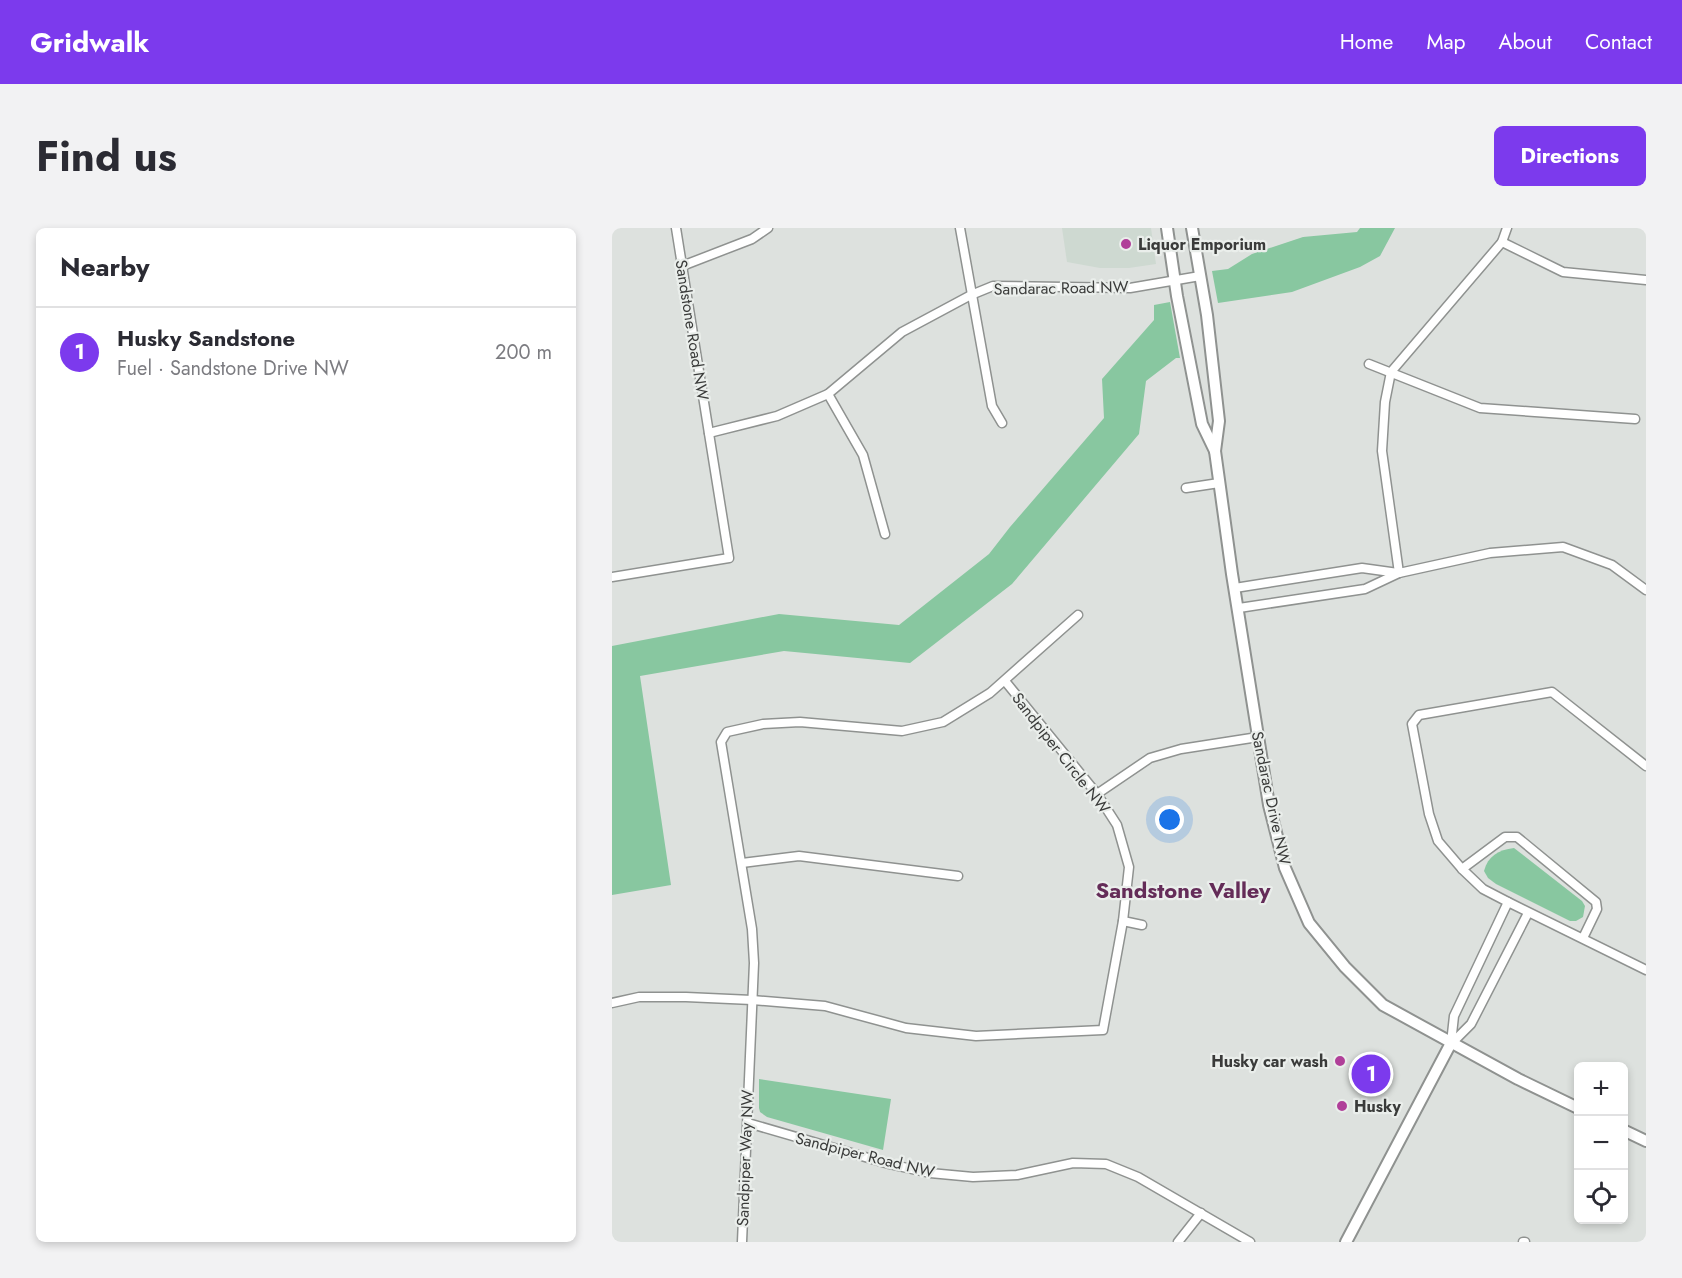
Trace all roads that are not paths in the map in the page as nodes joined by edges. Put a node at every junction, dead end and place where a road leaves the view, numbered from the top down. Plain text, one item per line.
1 (676, 228) edge
2 (768, 228) edge
3 (960, 228) edge
4 (1167, 228) edge
5 (1192, 228) edge
6 (1508, 228) edge
7 (1502, 242) junction
8 (682, 267) junction
9 (1200, 276) junction
10 (1175, 279) junction
11 (1646, 280) edge
12 (972, 295) junction
13 (1369, 364) dead end
14 (1391, 372) junction
15 (828, 394) junction
16 (1635, 419) dead end
17 (1002, 423) dead end
18 (709, 432) junction
19 (1215, 451) junction
20 (1219, 483) junction
21 (1186, 488) dead end
22 (885, 534) dead end
23 (1399, 573) junction
24 (612, 577) edge
25 (1234, 588) junction
26 (1646, 590) edge
27 (1239, 608) junction
28 (1078, 615) dead end
29 (1005, 681) junction
30 (1258, 737) junction
31 (1646, 766) edge
32 (1097, 794) junction
33 (742, 863) junction
34 (1462, 869) junction
35 (958, 876) dead end
36 (1508, 902) junction
37 (1528, 913) junction
38 (1123, 921) junction
39 (1142, 925) dead end
40 (1583, 938) junction
41 (1646, 970) edge
42 (752, 1000) junction
43 (612, 1003) edge
44 (1451, 1043) junction
45 (748, 1074) joint
46 (1574, 1106) edge
47 (748, 1123) junction
48 (1628, 1132) edge
49 (1646, 1141) edge
50 (1201, 1213) junction
51 (742, 1242) edge
52 (1178, 1242) edge
53 (1250, 1242) edge
54 (1346, 1242) edge

1 - 8 street, Sandstone Road NW
2 - 8 street
3 - 12 street
4 - 10 street, Sandarac Drive NW
5 - 9 street, Sandarac Drive NW
6 - 7 street
7 - 11 street
7 - 14 street
8 - 18 street, Sandstone Road NW
9 - 10 street, Sandarac Road NW
9 - 19 street, Sandarac Drive NW
10 - 12 street, Sandarac Road NW
10 - 19 street, Sandarac Drive NW
12 - 15 street, Sandarac Road NW
12 - 17 street
13 - 14 street
14 - 16 street
14 - 23 street
15 - 18 street, Sandarac Road NW
15 - 22 street
18 - 24 street, Sandstone Road NW
19 - 20 street, Sandarac Drive NW
20 - 21 street
20 - 25 street, Sandarac Drive NW
23 - 25 street
23 - 26 street
23 - 27 street
25 - 27 street, Sandarac Drive NW
27 - 30 street, Sandarac Drive NW
28 - 29 street
29 - 32 street, Sandpiper Circle NW
29 - 33 street, Sandpiper Circle NW
30 - 32 street
30 - 44 street, Sandarac Drive NW
31 - 34 street
32 - 38 street, Sandpiper Circle NW
33 - 35 street
33 - 42 street, Sandpiper Circle NW
34 - 36 street
34 - 40 street
36 - 37 street
36 - 44 street
37 - 40 street
37 - 44 street
38 - 39 street
38 - 42 street, Sandpiper Circle NW
40 - 41 street
42 - 43 street
42 - 45 street, Sandpiper Circle NW
44 - 46 street, Sandarac Drive NW
44 - 54 street
45 - 47 street, Sandpiper Way NW
47 - 50 street, Sandpiper Road NW
47 - 51 street, Sandpiper Way NW
48 - 49 street
50 - 52 street
50 - 53 street, Sandpiper Road NW

